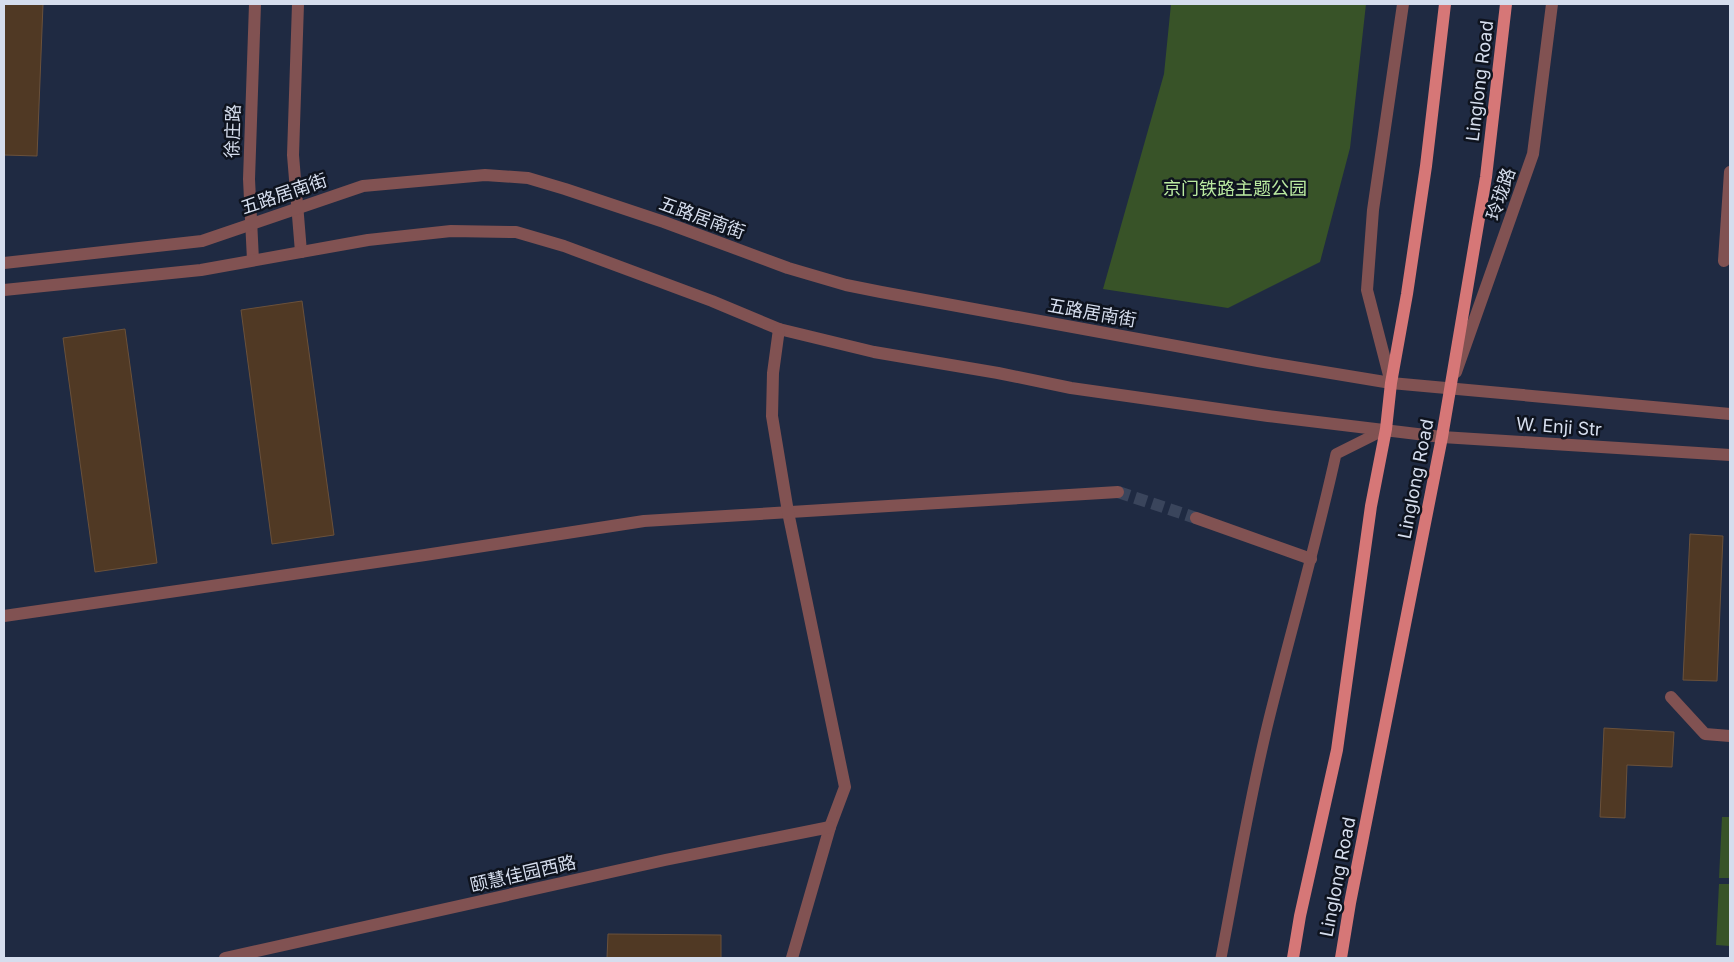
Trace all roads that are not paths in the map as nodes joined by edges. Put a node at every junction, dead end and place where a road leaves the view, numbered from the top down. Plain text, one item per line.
1 (254, 4) edge
2 (298, 4) edge
3 (1404, 4) edge
4 (1445, 4) edge
5 (1506, 4) edge
6 (1552, 4) edge
7 (1730, 172) edge
8 (297, 208) junction
9 (251, 223) junction
10 (301, 252) junction
11 (253, 260) junction
12 (1724, 261) dead end
13 (4, 263) edge
14 (4, 290) edge
15 (779, 329) junction
16 (1391, 383) junction
17 (1450, 389) junction
18 (1730, 414) edge
19 (1386, 430) junction
20 (1442, 437) junction
21 (1730, 455) edge
22 (1118, 492) tunnel mouth
23 (788, 512) junction
24 (1196, 518) tunnel mouth
25 (1310, 559) junction
26 (4, 616) edge
27 (1671, 697) dead end
28 (1730, 736) edge
29 (830, 828) junction
30 (225, 958) edge
31 (792, 958) edge
32 (1221, 958) edge
33 (1293, 958) edge
34 (1341, 958) edge

1 - 9 street, 徐庄路
2 - 8 street
3 - 16 street
4 - 16 main road, Linglong Road
5 - 17 main road, Linglong Road
6 - 17 street, 玲珑路
7 - 12 street
8 - 9 street, 五路居南街
8 - 10 street
8 - 16 street, 五路居南街
9 - 11 street, 徐庄路
9 - 13 street, 五路居南街
10 - 11 street
10 - 15 street
11 - 14 street
15 - 19 street
15 - 23 street
16 - 17 street, W. Enji Str
16 - 19 main road, Linglong Road
17 - 18 street, W. Enji Str
17 - 20 main road, Linglong Road
19 - 20 street, W. Enji Str
19 - 25 lane
19 - 33 main road, Linglong Road
20 - 21 street, W. Enji Str
20 - 34 main road, Linglong Road
22 - 23 street
23 - 26 street
23 - 29 street
24 - 25 street
25 - 32 lane
27 - 28 street
29 - 30 street, 颐慧佳园西路
29 - 31 street

